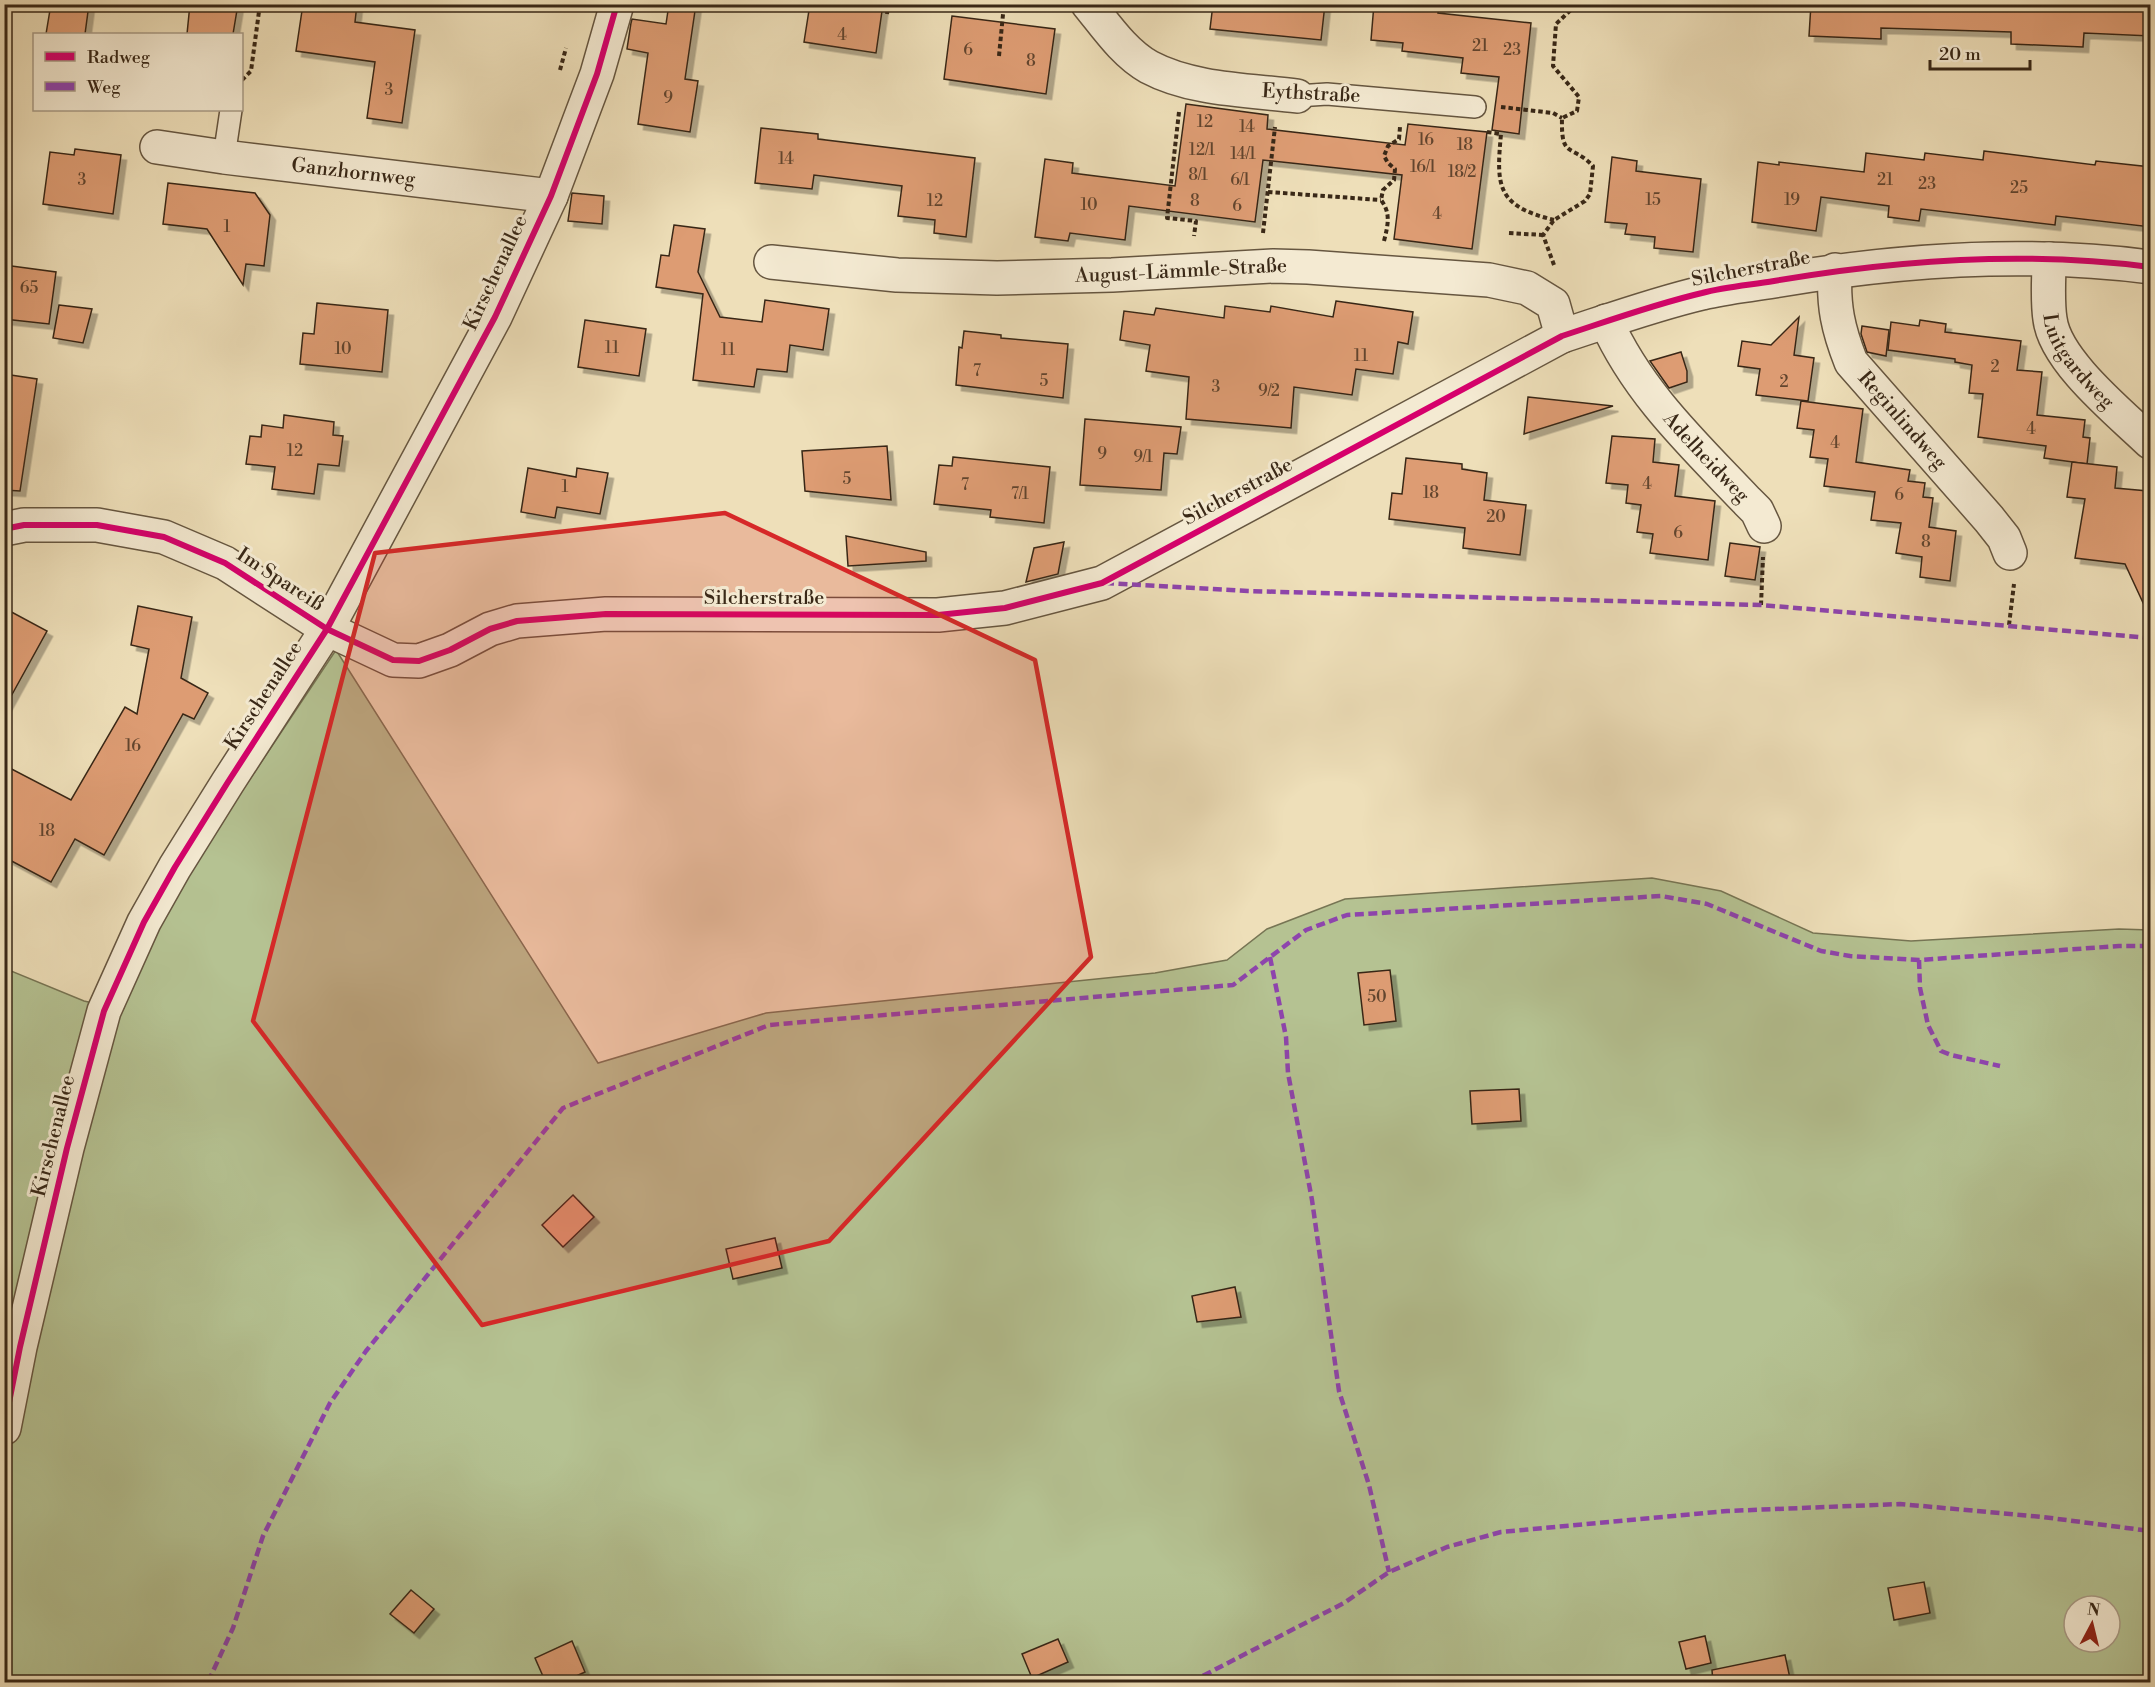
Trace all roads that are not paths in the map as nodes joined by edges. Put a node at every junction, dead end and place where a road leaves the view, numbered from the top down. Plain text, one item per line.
1 (617, 4) edge
2 (1088, 4) edge
3 (1288, 95) joint
4 (1475, 107) road end
5 (231, 111) edge
6 (157, 147) dead end
7 (224, 157) junction
8 (551, 196) junction
9 (2049, 259) junction
10 (771, 262) dead end
11 (2151, 267) edge
12 (1835, 270) junction
13 (1606, 321) junction
14 (1562, 336) junction
15 (2151, 442) edge
16 (1764, 526) road end
17 (4, 530) edge
18 (2010, 553) dead end
19 (327, 629) junction
20 (4, 1428) edge

1 - 8 street, Kirschenallee
2 - 3 street, Eythstraße
3 - 4 lane, Eythstraße
5 - 7 lane
6 - 7 street, Ganzhornweg
7 - 8 street, Ganzhornweg
8 - 19 street, Kirschenallee
9 - 11 street, Silcherstraße
9 - 12 street, Silcherstraße
9 - 15 street, Luitgardweg
10 - 14 street, August-Lämmle-Straße
12 - 13 street, Silcherstraße
12 - 18 street, Reginlindweg
13 - 14 street, Silcherstraße
13 - 16 street, Adelheidweg
14 - 19 street, Silcherstraße
17 - 19 street, Im Spareiß
19 - 20 street, Kirschenallee

